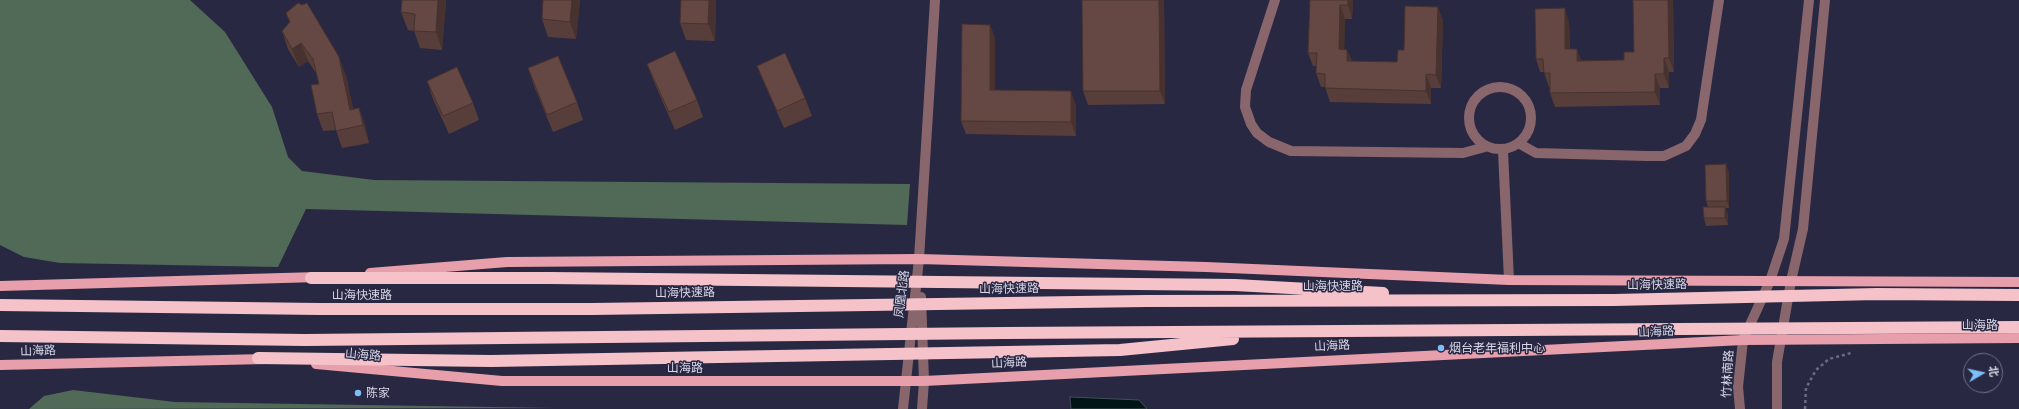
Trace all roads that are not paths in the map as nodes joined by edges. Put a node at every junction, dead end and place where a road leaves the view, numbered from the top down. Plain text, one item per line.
1 (935, 0) edge
2 (939, 0) edge
3 (1275, 0) edge
4 (1719, 0) edge
5 (1809, 0) edge
6 (1825, 0) edge
7 (934, 29) junction
8 (1520, 144) junction
9 (1485, 147) junction
10 (1503, 151) junction
11 (919, 259) junction
12 (311, 278) junction
13 (1509, 280) junction
14 (1770, 281) junction
15 (1791, 281) junction
16 (2019, 282) edge
17 (0, 286) edge
18 (2019, 295) edge
19 (1530, 300) junction
20 (0, 305) edge
21 (2019, 327) edge
22 (1305, 332) junction
23 (0, 336) edge
24 (2019, 338) edge
25 (1780, 339) junction
26 (1743, 340) junction
27 (258, 358) junction
28 (0, 365) edge
29 (924, 380) junction
30 (904, 381) junction
31 (903, 409) edge
32 (922, 409) edge
33 (1740, 409) edge
34 (1777, 409) edge

1 - 7 street
2 - 7 street
3 - 9 street
4 - 8 street
5 - 14 street, 竹林南路
6 - 15 street
7 - 11 street
8 - 9 street
8 - 10 street
9 - 10 street
10 - 13 street
11 - 12 main road
11 - 13 main road
11 - 29 street, 凤凰北路
11 - 30 street, 凤凰北路
12 - 17 main road
12 - 19 highway, bridge
13 - 14 main road
14 - 15 main road
14 - 26 street, 竹林南路
15 - 16 main road
15 - 25 street
18 - 19 highway, 山海快速路, bridge
19 - 20 highway, 山海快速路, bridge
21 - 22 highway, bridge
22 - 23 highway, bridge
22 - 27 highway, bridge
24 - 25 main road, 山海路
25 - 26 main road, 山海路
25 - 34 street
26 - 29 main road, 山海路
26 - 33 street, 竹林南路
27 - 28 main road, 山海路
27 - 30 main road, 山海路
29 - 30 main road, 山海路
29 - 32 street, 凤凰北路
30 - 31 street, 凤凰北路

